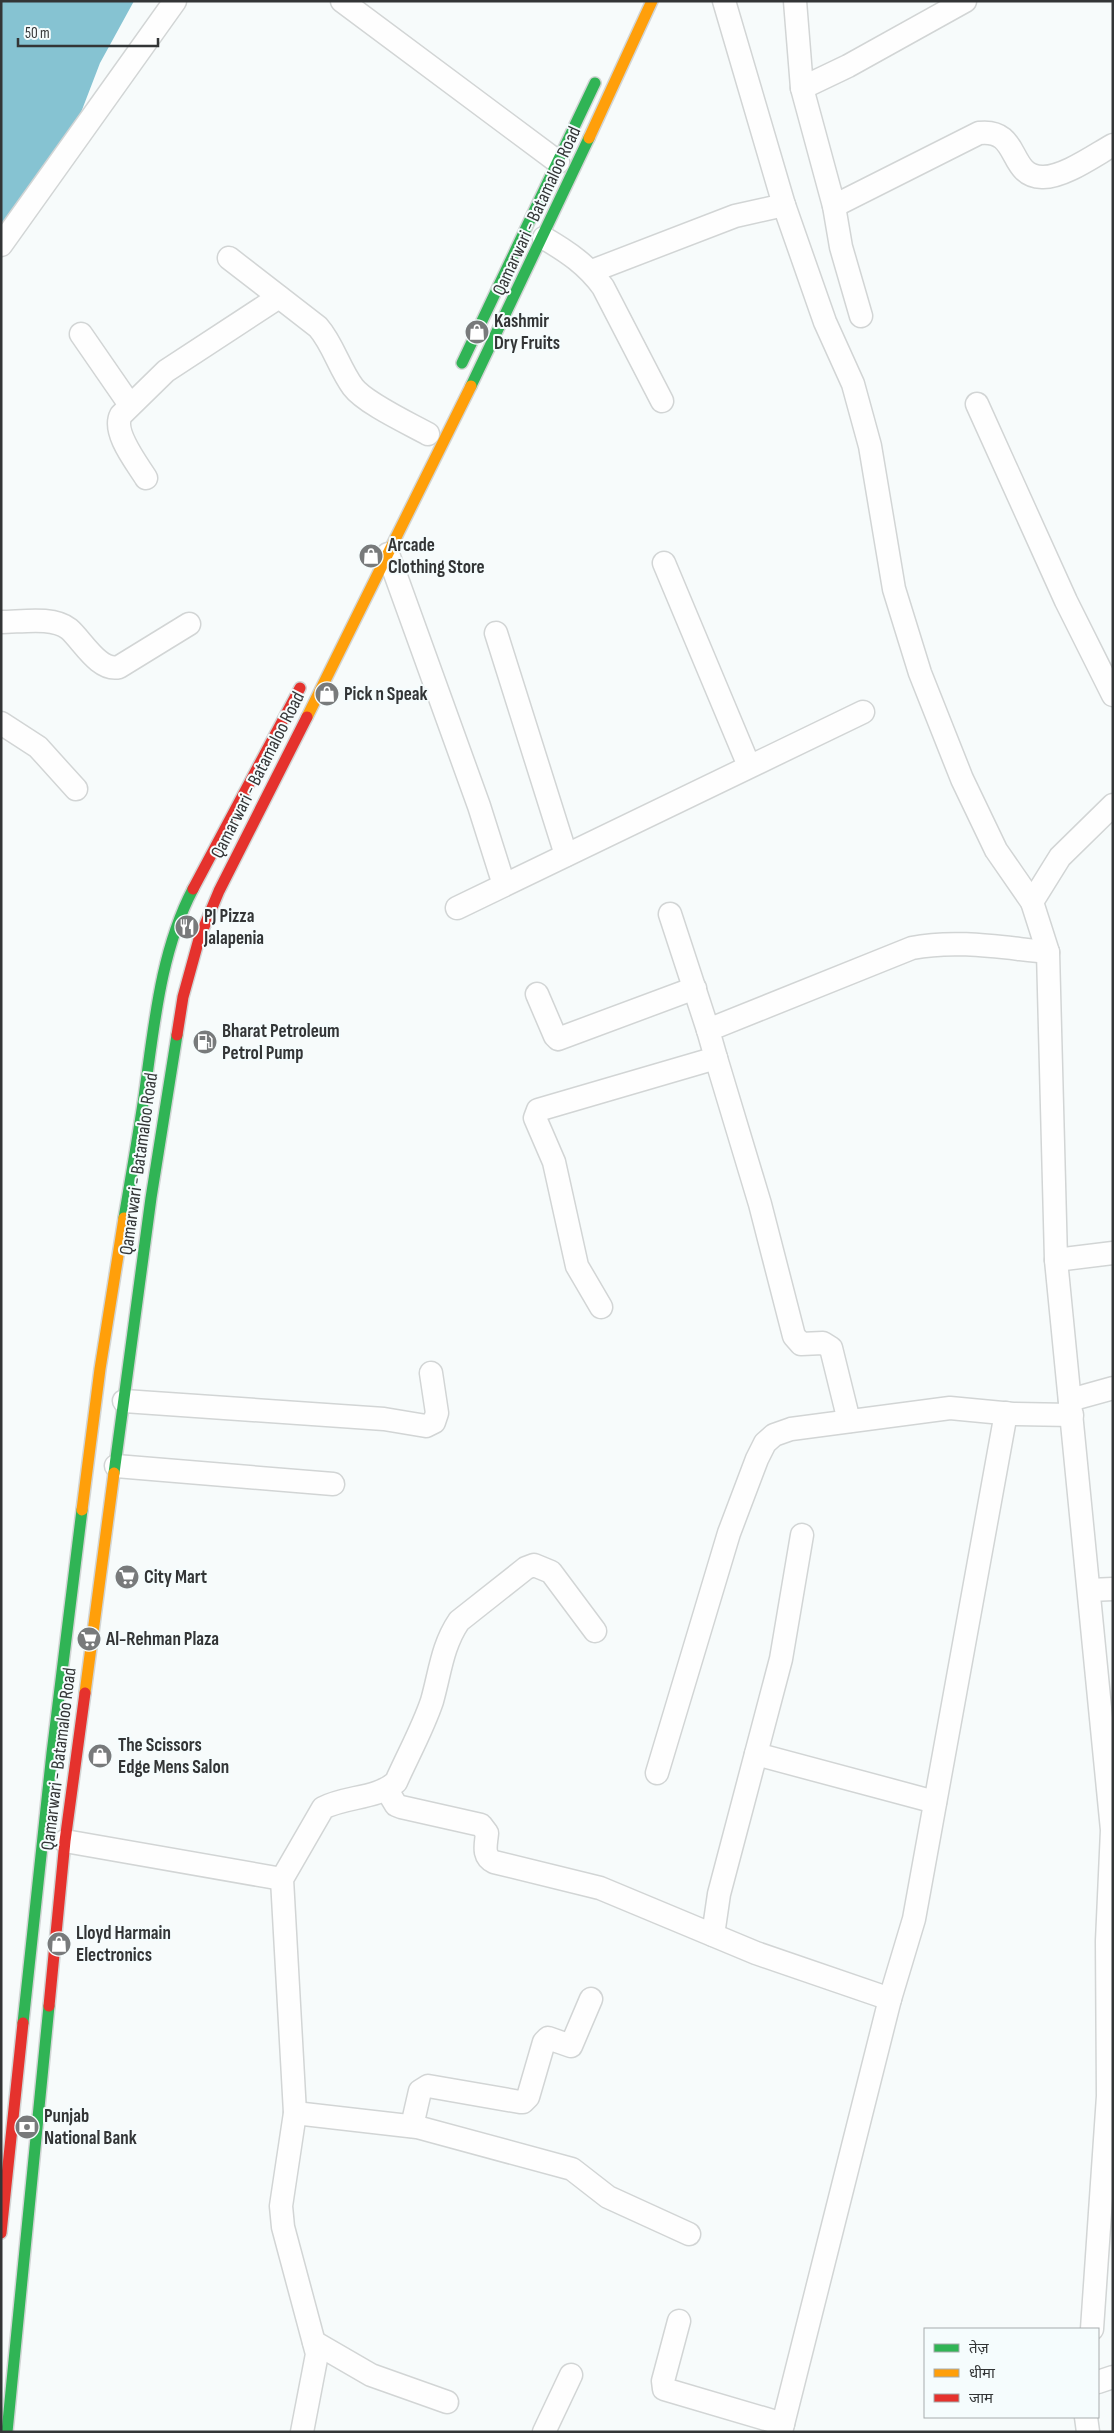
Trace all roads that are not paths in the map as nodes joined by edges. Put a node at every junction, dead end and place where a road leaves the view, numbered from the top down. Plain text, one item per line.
1 (175, 1) edge
2 (342, 1) edge
3 (652, 1) edge
4 (724, 1) edge
5 (795, 1) edge
6 (965, 1) edge
7 (600, 73) dead end
8 (802, 88) junction
9 (1113, 146) edge
10 (558, 162) junction
11 (784, 205) junction
12 (834, 206) junction
13 (544, 238) junction
14 (1, 245) edge
15 (230, 258) dead end
16 (592, 272) junction
17 (279, 297) junction
18 (861, 316) dead end
19 (80, 334) dead end
20 (456, 376) dead end
21 (662, 402) dead end
22 (977, 404) dead end
23 (130, 405) junction
24 (428, 434) dead end
25 (146, 478) dead end
26 (388, 554) junction
27 (664, 563) dead end
28 (1, 622) edge
29 (189, 624) dead end
30 (496, 633) dead end
31 (308, 674) dead end
32 (1113, 695) edge
33 (863, 712) dead end
34 (1, 723) edge
35 (749, 766) junction
36 (76, 789) dead end
37 (1113, 805) edge
38 (566, 855) junction
39 (504, 885) junction
40 (1032, 902) junction
41 (457, 908) dead end
42 (670, 914) dead end
43 (1048, 952) junction
44 (695, 988) junction
45 (536, 994) dead end
46 (708, 1030) junction
47 (716, 1058) junction
48 (1113, 1253) edge
49 (1056, 1260) junction
50 (601, 1307) dead end
51 (431, 1373) dead end
52 (1113, 1388) edge
53 (124, 1401) junction
54 (1071, 1407) junction
55 (1006, 1413) junction
56 (848, 1421) junction
57 (116, 1466) junction
58 (333, 1484) dead end
59 (802, 1535) dead end
60 (1113, 1589) edge
61 (1089, 1590) junction
62 (595, 1631) dead end
63 (756, 1754) junction
64 (657, 1773) dead end
65 (387, 1790) junction
66 (935, 1802) junction
67 (1112, 1830) edge
68 (65, 1841) junction
69 (282, 1879) junction
70 (712, 1935) junction
71 (1110, 1941) edge
72 (591, 1999) dead end
73 (890, 1999) junction
74 (1110, 2096) edge
75 (295, 2113) junction
76 (412, 2126) junction
77 (1, 2234) edge
78 (689, 2234) dead end
79 (679, 2322) dead end
80 (9, 2328) edge
81 (1092, 2328) edge
82 (314, 2342) junction
83 (571, 2375) dead end
84 (1113, 2377) edge
85 (1099, 2382) edge
86 (447, 2402) dead end
87 (1086, 2418) edge
88 (782, 2428) edge
89 (7, 2432) edge
90 (302, 2432) edge
91 (544, 2432) edge
92 (1088, 2432) edge

1 - 14 street
2 - 10 street
3 - 13 main road, Qamarwari - Batamaloo Road
4 - 11 street
5 - 8 street
6 - 8 street
7 - 10 main road, Qamarwari - Batamaloo Road
8 - 12 street
9 - 12 street
10 - 20 main road, Qamarwari - Batamaloo Road
11 - 16 street
11 - 40 street
12 - 18 street
13 - 16 street
13 - 26 main road, Qamarwari - Batamaloo Road
15 - 17 street
16 - 21 street
17 - 23 street
17 - 24 street
19 - 23 street
22 - 32 street
23 - 25 street
26 - 39 street
26 - 53 main road, Qamarwari - Batamaloo Road
27 - 35 street
28 - 29 street
30 - 38 street
31 - 77 main road, Qamarwari - Batamaloo Road
33 - 35 street
34 - 36 street
35 - 38 street
37 - 40 street
38 - 39 street
39 - 41 street
40 - 43 street
42 - 44 street
43 - 46 street
43 - 49 street
44 - 45 street
44 - 46 street
46 - 47 street
47 - 50 street
47 - 56 street
48 - 49 street
49 - 54 street
51 - 53 street
52 - 54 street
53 - 57 main road, Qamarwari - Batamaloo Road
54 - 55 street
54 - 61 street
55 - 56 street
55 - 66 street
56 - 64 street
57 - 58 street
57 - 68 main road, Qamarwari - Batamaloo Road
59 - 63 street
60 - 61 street
61 - 67 street
62 - 65 street
63 - 66 street
63 - 70 street
65 - 69 street
65 - 70 street
66 - 73 street
67 - 71 street
68 - 69 street
68 - 80 main road, Qamarwari - Batamaloo Road
69 - 75 street
70 - 73 street
71 - 74 street
72 - 76 street
73 - 88 street
74 - 81 street
75 - 76 street
75 - 82 street
76 - 78 street
79 - 88 street
80 - 89 main road, Qamarwari - Batamaloo Road
82 - 86 street
82 - 90 street
83 - 91 street
84 - 85 street
87 - 92 street

